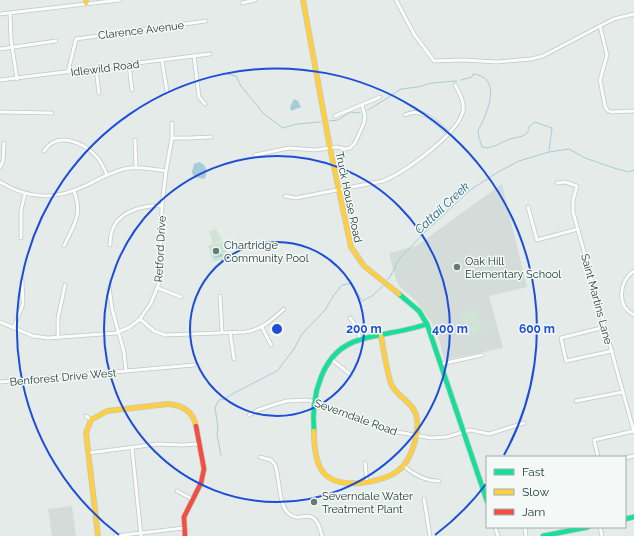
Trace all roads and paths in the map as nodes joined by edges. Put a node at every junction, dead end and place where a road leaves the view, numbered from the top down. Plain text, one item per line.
1 (120, 0) edge
2 (256, 0) edge
3 (303, 0) edge
4 (396, 0) edge
5 (86, 2) edge
6 (242, 3) dead end
7 (10, 13) junction
8 (0, 14) edge
9 (634, 14) edge
10 (206, 22) dead end
11 (600, 26) junction
12 (56, 41) dead end
13 (13, 47) junction
14 (0, 49) edge
15 (210, 54) dead end
16 (194, 56) junction
17 (162, 61) junction
18 (129, 65) junction
19 (96, 69) junction
20 (68, 72) junction
21 (17, 79) junction
22 (0, 80) edge
23 (455, 85) dead end
24 (132, 90) dead end
25 (167, 91) dead end
26 (98, 93) dead end
27 (380, 97) dead end
28 (205, 104) dead end
29 (362, 104) junction
30 (634, 111) edge
31 (0, 112) edge
32 (52, 113) dead end
33 (405, 115) dead end
34 (335, 116) dead end
35 (172, 123) dead end
36 (448, 133) junction
37 (210, 137) dead end
38 (172, 138) junction
39 (135, 140) dead end
40 (4, 143) dead end
41 (330, 148) junction
42 (44, 151) dead end
43 (256, 155) dead end
44 (0, 167) edge
45 (136, 167) junction
46 (166, 171) junction
47 (107, 175) junction
48 (0, 182) edge
49 (557, 183) dead end
50 (338, 189) junction
51 (74, 191) junction
52 (25, 194) junction
53 (285, 196) dead end
54 (162, 206) junction
55 (528, 207) dead end
56 (578, 228) junction
57 (21, 238) dead end
58 (110, 245) dead end
59 (64, 246) dead end
60 (634, 271) edge
61 (22, 280) dead end
62 (66, 285) dead end
63 (109, 287) dead end
64 (158, 288) junction
65 (220, 296) dead end
66 (181, 297) dead end
67 (284, 309) dead end
68 (634, 315) edge
69 (350, 318) dead end
70 (140, 319) junction
71 (0, 322) edge
72 (427, 324) junction
73 (14, 327) junction
74 (262, 327) junction
75 (604, 327) junction
76 (119, 332) junction
77 (222, 332) junction
78 (230, 332) junction
79 (381, 336) junction
80 (58, 338) junction
81 (360, 339) junction
82 (271, 345) dead end
83 (612, 350) junction
84 (482, 355) dead end
85 (234, 359) dead end
86 (331, 359) junction
87 (441, 364) junction
88 (194, 365) dead end
89 (126, 371) junction
90 (351, 375) dead end
91 (0, 382) edge
92 (623, 392) junction
93 (314, 402) junction
94 (576, 402) dead end
95 (249, 415) dead end
96 (86, 416) dead end
97 (91, 420) junction
98 (524, 423) dead end
99 (634, 431) edge
100 (464, 432) junction
101 (415, 435) junction
102 (199, 444) junction
103 (132, 448) junction
104 (88, 453) junction
105 (598, 456) edge
106 (260, 457) dead end
107 (365, 463) dead end
108 (404, 466) junction
109 (440, 481) dead end
110 (367, 482) junction
111 (177, 491) dead end
112 (486, 497) edge
113 (192, 499) junction
114 (424, 499) dead end
115 (184, 528) junction
116 (585, 528) edge
117 (572, 533) edge
118 (141, 534) edge
119 (98, 536) edge
120 (115, 536) edge
121 (185, 536) edge
122 (322, 536) edge
123 (430, 536) edge
124 (543, 536) edge

1 - 5 street
2 - 6 street
3 - 41 street, Truck House Road
4 - 11 street
5 - 7 street
7 - 8 street
7 - 13 street
9 - 11 street
10 - 20 street, Clarence Avenue
11 - 30 street
12 - 13 street
13 - 14 street
13 - 21 street
15 - 16 street, Idlewild Road
16 - 17 street, Idlewild Road
16 - 28 street
17 - 18 street, Idlewild Road
17 - 25 street
18 - 19 street, Idlewild Road
18 - 24 street
19 - 20 street, Idlewild Road
19 - 26 street
20 - 21 street, Idlewild Road
21 - 22 street, Idlewild Road
23 - 36 street
27 - 29 street
29 - 34 street
29 - 41 street
31 - 32 street
33 - 36 street
35 - 38 street, Retford Drive
36 - 50 street
37 - 38 street
38 - 46 street, Retford Drive
39 - 45 street
40 - 44 street
41 - 43 street
41 - 50 street, Truck House Road
42 - 47 street
45 - 46 street
45 - 47 street
46 - 54 street, Retford Drive
47 - 51 street
48 - 52 street
49 - 56 street, Saint Martins Lane
50 - 53 street
50 - 72 street, Truck House Road
51 - 52 street
51 - 59 street
52 - 57 street
54 - 58 street
54 - 64 street, Retford Drive
55 - 56 street
56 - 75 street, Saint Martins Lane
60 - 68 street
61 - 73 street
62 - 80 street
63 - 76 street
64 - 66 street
64 - 70 street, Retford Drive
65 - 77 street
67 - 74 street
69 - 81 street
70 - 76 street, Retford Drive
70 - 77 street
71 - 73 street, Retford Drive
72 - 79 street
72 - 87 street, Truck House Road
73 - 80 street, Retford Drive
74 - 78 street
74 - 82 street
75 - 83 street, Saint Martins Lane
75 - 83 street
76 - 80 street, Retford Drive
76 - 89 street
77 - 78 street
78 - 85 street
79 - 81 street
79 - 101 street
81 - 86 street
83 - 92 street, Saint Martins Lane
84 - 87 street
86 - 90 street
86 - 93 street
87 - 100 street, Truck House Road
88 - 89 street, Benforest Drive West
89 - 91 street, Benforest Drive West
92 - 94 street
92 - 99 street, Saint Martins Lane
93 - 95 street, Severndale Road
93 - 101 street, Severndale Road
93 - 110 street
96 - 97 street
97 - 102 street
97 - 104 street
98 - 100 street, Severndale Road
99 - 105 street
100 - 101 street, Severndale Road
100 - 112 street, Truck House Road
101 - 108 street
102 - 103 street
102 - 113 street
103 - 104 street
103 - 118 street
104 - 119 street
106 - 122 street
107 - 110 street
108 - 109 street
108 - 110 street
111 - 113 street
113 - 115 street
114 - 123 street
115 - 118 street
115 - 121 street
116 - 117 street
117 - 124 street
118 - 120 street

